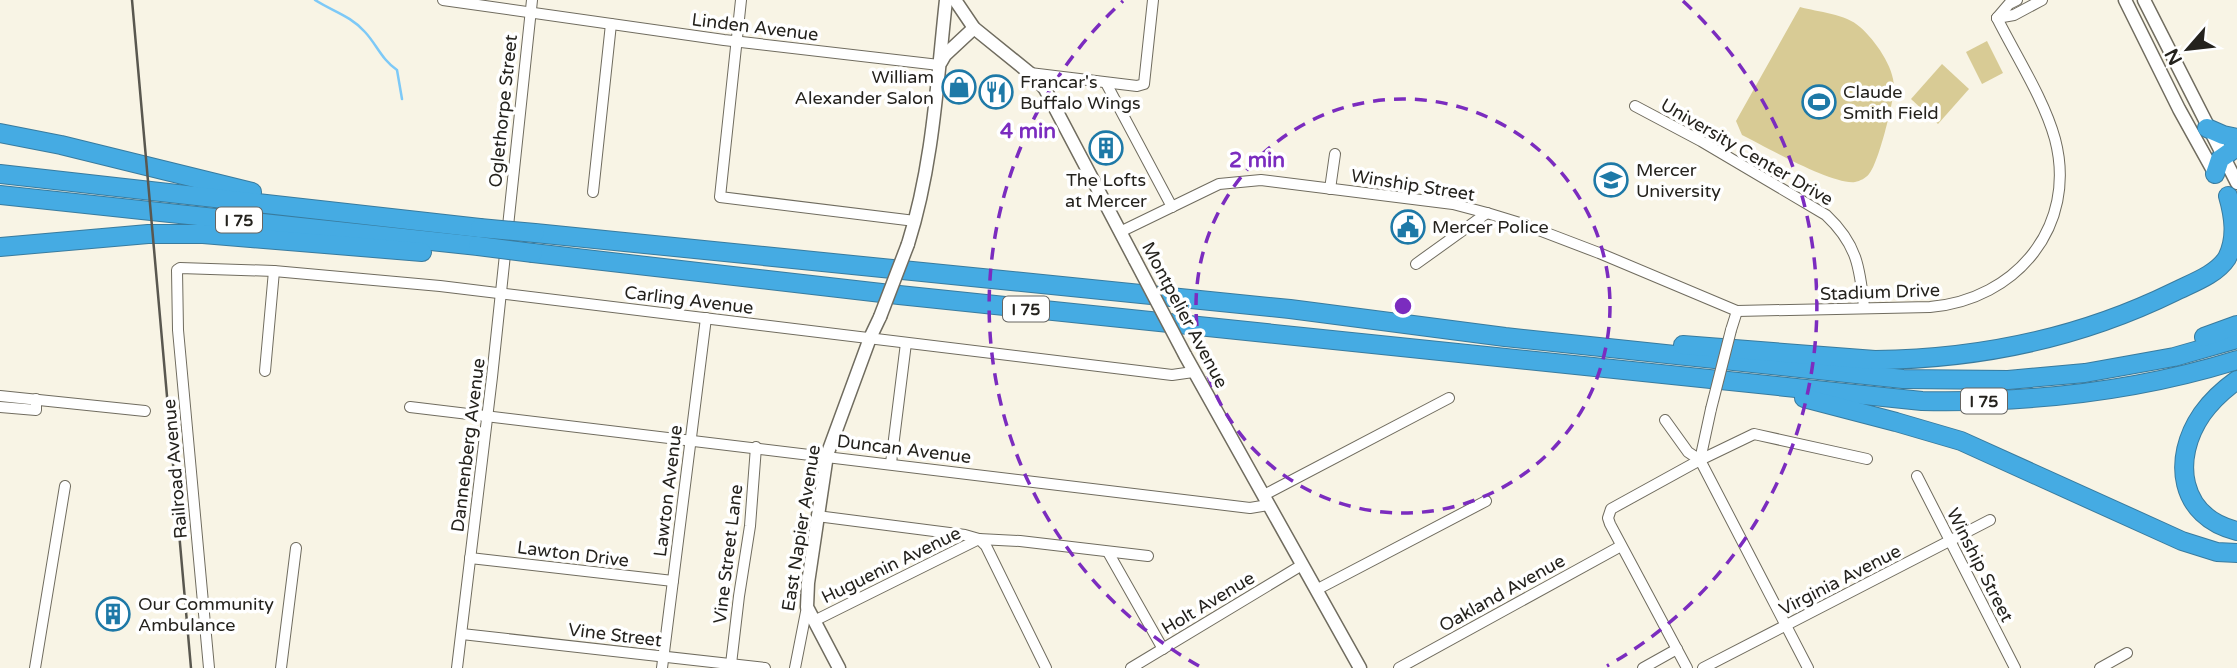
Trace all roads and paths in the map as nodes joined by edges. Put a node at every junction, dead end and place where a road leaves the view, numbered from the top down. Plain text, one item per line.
1 (443, 0) edge
2 (532, 0) edge
3 (741, 0) edge
4 (946, 0) edge
5 (954, 0) edge
6 (1153, 0) edge
7 (2017, 0) edge
8 (2042, 0) edge
9 (2125, 0) edge
10 (2144, 0) edge
11 (530, 13) junction
12 (1997, 19) junction
13 (611, 24) junction
14 (974, 28) junction
15 (737, 40) junction
16 (939, 65) junction
17 (1028, 73) junction
18 (1106, 83) junction
19 (1635, 106) dead end
20 (0, 125) edge
21 (2207, 128) junction
22 (0, 133) edge
23 (2237, 138) edge
24 (61, 145) junction
25 (2230, 152) edge
26 (1335, 154) dead end
27 (0, 174) edge
28 (2215, 174) joint
29 (1330, 189) junction
30 (2233, 190) edge
31 (593, 192) dead end
32 (0, 195) edge
33 (303, 206) junction
34 (1172, 206) junction
35 (1487, 213) junction
36 (915, 221) junction
37 (507, 225) joint
38 (1120, 232) junction
39 (455, 244) junction
40 (0, 247) edge
41 (1416, 264) dead end
42 (180, 268) joint
43 (274, 271) junction
44 (501, 293) junction
45 (1864, 307) junction
46 (1737, 311) junction
47 (706, 318) junction
48 (2237, 326) edge
49 (870, 338) junction
50 (2237, 339) edge
51 (906, 343) junction
52 (1619, 348) junction
53 (2237, 360) edge
54 (2139, 364) junction
55 (265, 371) dead end
56 (1193, 372) junction
57 (2237, 380) edge
58 (1728, 381) junction
59 (0, 396) edge
60 (1450, 398) dead end
61 (36, 399) junction
62 (0, 407) edge
63 (410, 407) dead end
64 (145, 411) dead end
65 (486, 415) junction
66 (1665, 420) dead end
67 (689, 439) junction
68 (756, 447) junction
69 (827, 455) junction
70 (1867, 459) dead end
71 (1700, 460) junction
72 (891, 463) junction
73 (1917, 476) dead end
74 (65, 486) dead end
75 (1266, 500) junction
76 (1486, 501) dead end
77 (817, 516) junction
78 (1990, 520) dead end
79 (2237, 531) edge
80 (979, 539) junction
81 (1950, 541) junction
82 (1621, 546) junction
83 (296, 548) dead end
84 (1108, 552) junction
85 (2237, 553) edge
86 (1148, 556) dead end
87 (470, 558) junction
88 (1302, 565) junction
89 (673, 581) junction
90 (1316, 590) junction
91 (807, 607) junction
92 (814, 621) junction
93 (1786, 625) junction
94 (462, 634) junction
95 (1163, 649) junction
96 (1677, 649) junction
97 (2127, 653) dead end
98 (662, 662) edge
99 (731, 664) junction
100 (35, 668) edge
101 (209, 668) edge
102 (281, 668) edge
103 (457, 668) edge
104 (765, 668) edge
105 (795, 668) edge
106 (839, 668) edge
107 (1046, 668) edge
108 (1131, 668) edge
109 (1360, 668) edge
110 (1399, 668) edge
111 (1643, 668) edge
112 (1687, 668) edge
113 (1703, 668) edge
114 (1808, 668) edge
115 (2015, 668) edge
116 (2100, 668) edge

1 - 11 street, Linden Avenue
2 - 11 street, Oglethorpe Street
3 - 15 street
4 - 16 street, East Napier Avenue
5 - 14 street, Montpelier Avenue
6 - 18 street
7 - 12 street
8 - 12 street
9 - 28 street
10 - 21 street
11 - 13 street, Linden Avenue
11 - 37 street, Oglethorpe Street
12 - 45 street, Stadium Drive
13 - 15 street, Linden Avenue
13 - 31 street
14 - 16 street
14 - 17 street, Montpelier Avenue
15 - 16 street, Linden Avenue
15 - 36 street
16 - 36 street, East Napier Avenue
17 - 18 street
17 - 38 street, Montpelier Avenue
18 - 34 street
19 - 45 street, University Center Drive
20 - 24 highway
21 - 23 highway
21 - 25 street
22 - 24 highway
24 - 33 highway
25 - 28 highway
25 - 30 street
26 - 29 street
27 - 33 highway, I 75
29 - 34 street, Winship Street
29 - 35 street, Winship Street
30 - 52 highway
32 - 39 highway, I 75
33 - 52 highway, I 75, bridge
34 - 38 street, Winship Street
35 - 41 street
35 - 46 street, Winship Street
36 - 49 street, East Napier Avenue, bridge
37 - 44 street, Dannenberg Avenue
38 - 56 street, Montpelier Avenue, bridge
39 - 40 highway
39 - 58 highway, I 75, bridge
42 - 43 street, Carling Avenue
42 - 101 street, Railroad Avenue
43 - 44 street, Carling Avenue
43 - 55 street
44 - 47 street, Carling Avenue
44 - 65 street, Dannenberg Avenue
45 - 46 street, Stadium Drive
46 - 71 street, bridge
47 - 49 street, Carling Avenue
47 - 67 street, Lawton Avenue
48 - 54 highway
49 - 51 street, Carling Avenue
49 - 69 street, East Napier Avenue
50 - 54 highway, I 75
51 - 56 street, Carling Avenue
51 - 72 street
52 - 54 highway, I 75
53 - 58 highway, I 75
56 - 75 street, Montpelier Avenue
57 - 79 highway
58 - 85 highway
59 - 61 street
60 - 75 street, Duncan Avenue
61 - 62 street
61 - 64 street
63 - 65 street, Duncan Avenue
65 - 67 street, Duncan Avenue
65 - 87 street, Dannenberg Avenue
66 - 71 street
67 - 68 street, Duncan Avenue
67 - 89 street, Lawton Avenue
68 - 69 street, Duncan Avenue
68 - 99 street, Vine Street Lane
69 - 72 street, Duncan Avenue
69 - 77 street, East Napier Avenue
70 - 71 street
71 - 82 street
71 - 93 street
72 - 75 street, Duncan Avenue
73 - 81 street, Winship Street
74 - 100 street
75 - 88 street, Montpelier Avenue
76 - 90 street
77 - 80 street
77 - 91 street, East Napier Avenue
78 - 81 street, Virginia Avenue
80 - 84 street, Huguenin Avenue
80 - 92 street, Huguenin Avenue
80 - 107 street
81 - 93 street, Virginia Avenue
81 - 115 street, Winship Street
82 - 96 street
82 - 110 street, Oakland Avenue
83 - 102 street
84 - 86 street, Huguenin Avenue
84 - 95 street
87 - 89 street, Lawton Drive
87 - 94 street, Dannenberg Avenue
88 - 90 street, Montpelier Avenue
88 - 95 street, Holt Avenue
89 - 98 street, Lawton Avenue
90 - 109 street, Montpelier Avenue
91 - 92 street
91 - 105 street, East Napier Avenue
92 - 106 street
93 - 113 street, Virginia Avenue
93 - 114 street
94 - 98 street, Vine Street
94 - 103 street, Dannenberg Avenue
95 - 108 street, Holt Avenue
96 - 111 street
96 - 112 street
97 - 116 street
98 - 99 street, Vine Street
99 - 104 street, Vine Street

